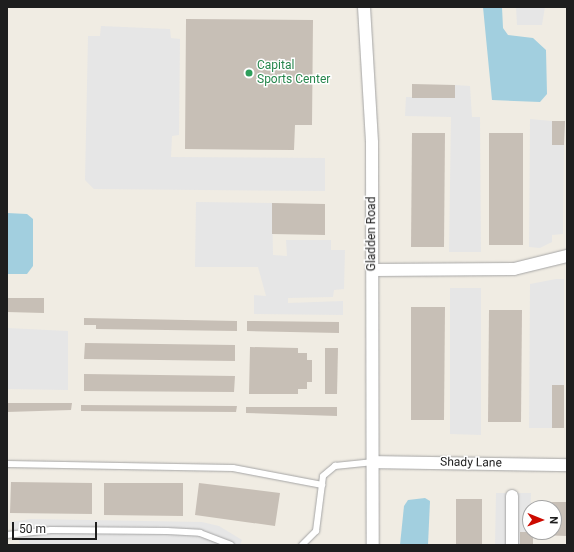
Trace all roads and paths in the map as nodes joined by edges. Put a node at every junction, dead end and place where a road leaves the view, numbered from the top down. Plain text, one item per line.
1 (364, 7) edge
2 (567, 256) edge
3 (372, 270) junction
4 (374, 462) junction
5 (7, 464) edge
6 (567, 465) edge
7 (322, 485) junction
8 (512, 496) dead end
9 (7, 535) edge
10 (232, 545) edge
11 (302, 545) edge
12 (373, 545) edge
13 (512, 545) edge

1 - 3 street, Gladden Road
2 - 3 street
3 - 4 street, Gladden Road
4 - 6 street, Shady Lane
4 - 7 lane
4 - 12 street, Gladden Road
5 - 7 lane
7 - 11 lane
8 - 13 street
9 - 10 lane

